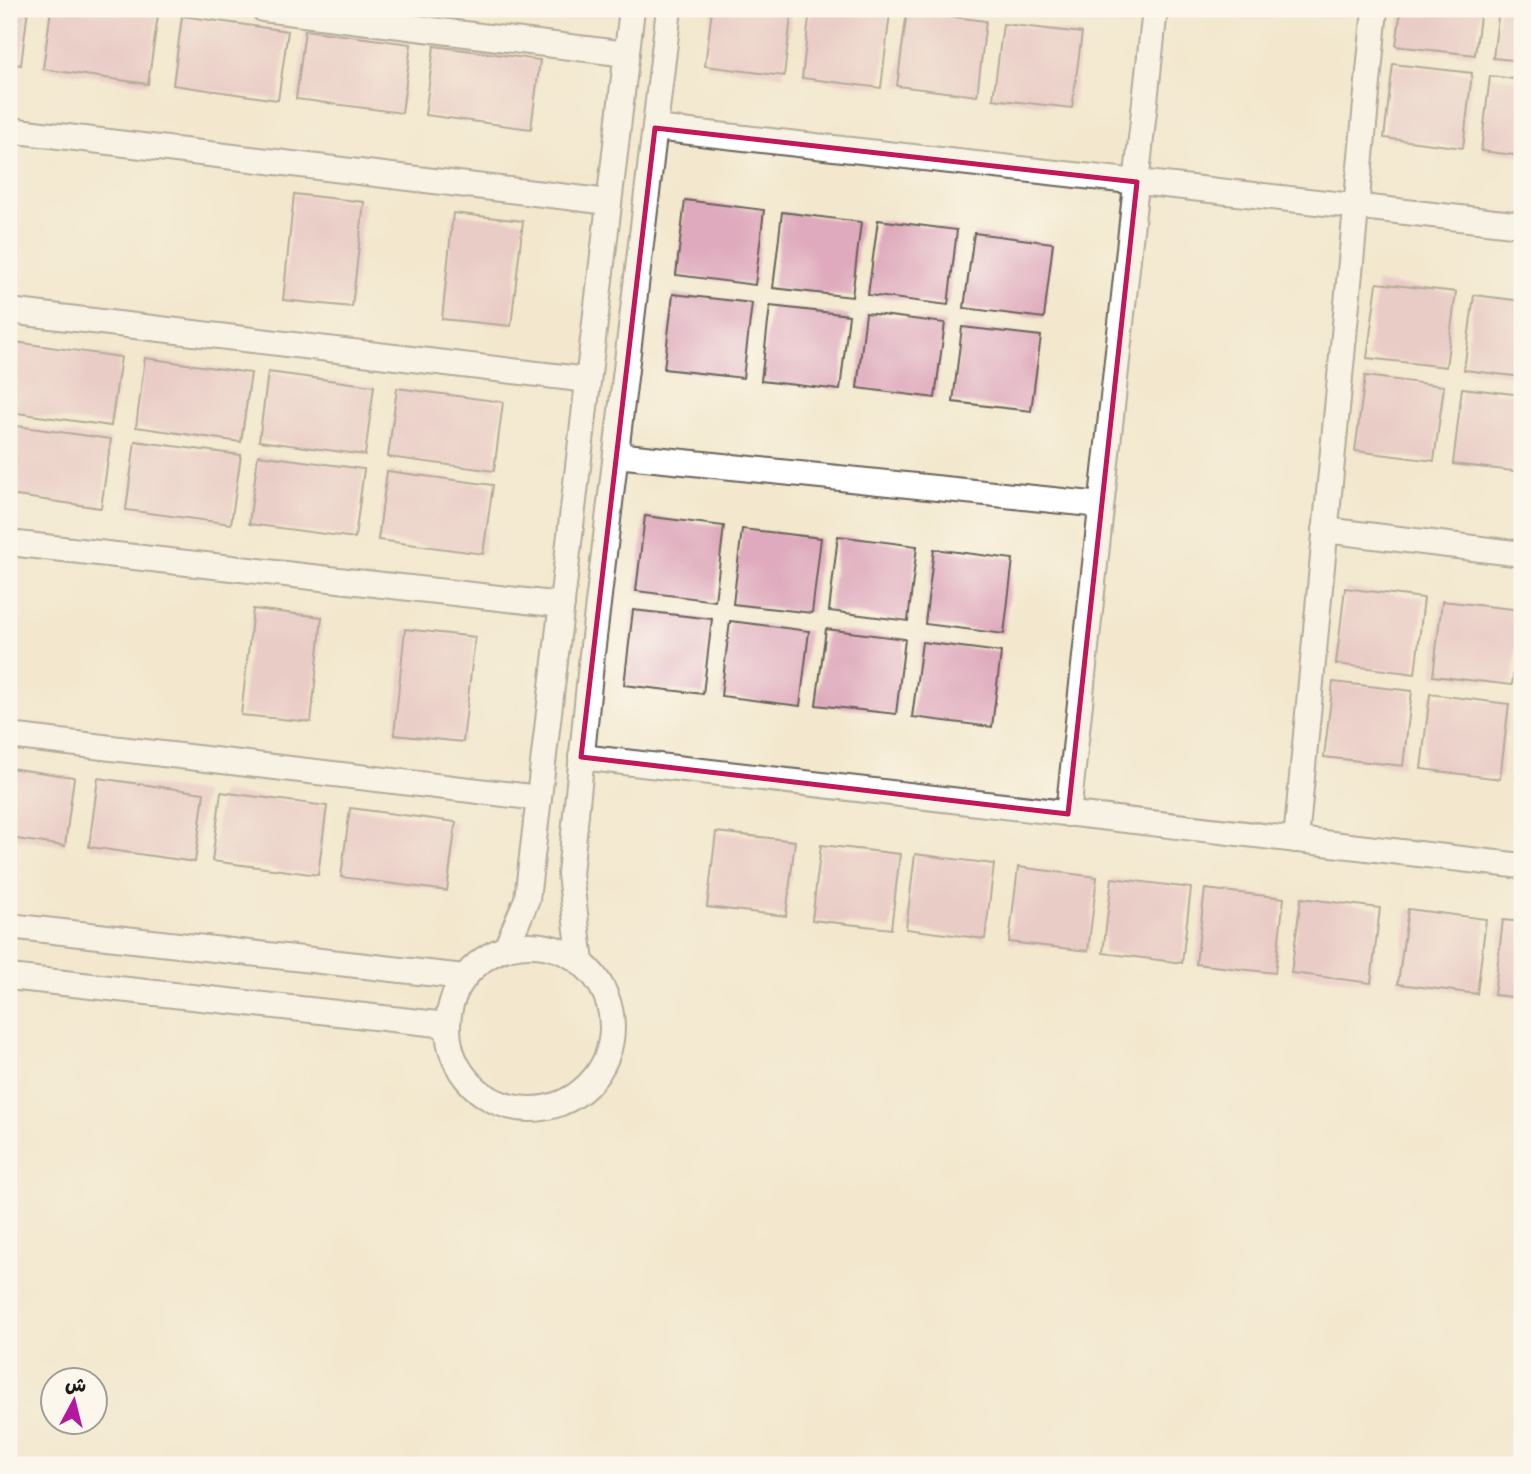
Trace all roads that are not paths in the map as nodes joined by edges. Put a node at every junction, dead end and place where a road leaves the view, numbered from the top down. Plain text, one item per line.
1 (263, 9) edge
2 (632, 9) edge
3 (669, 9) edge
4 (1156, 9) edge
5 (1375, 9) edge
6 (447, 20) edge
7 (627, 54) junction
8 (655, 128) junction
9 (9, 130) edge
10 (1137, 182) junction
11 (609, 202) junction
12 (1356, 206) junction
13 (1522, 225) edge
14 (9, 311) edge
15 (588, 380) junction
16 (616, 455) junction
17 (1101, 505) junction
18 (1325, 530) junction
19 (9, 543) edge
20 (1522, 554) edge
21 (562, 605) junction
22 (9, 736) edge
23 (581, 757) junction
24 (539, 798) junction
25 (1068, 814) junction
26 (1296, 840) junction
27 (1522, 866) edge
28 (9, 926) edge
29 (506, 948) junction
30 (581, 962) junction
31 (9, 977) edge
32 (464, 977) junction
33 (447, 1025) junction

1 - 6 street
2 - 7 street
3 - 8 street
4 - 10 street
5 - 12 street
6 - 7 street
7 - 11 street
8 - 10 street
8 - 16 street
9 - 11 street
10 - 12 street
10 - 17 street
11 - 15 street
12 - 13 street
12 - 18 street
14 - 15 street
15 - 21 street
16 - 17 street
16 - 23 street
17 - 25 street
18 - 20 street
18 - 26 street
19 - 21 street
21 - 24 street
22 - 24 street
23 - 25 street
23 - 30 street
24 - 29 street
25 - 26 street
26 - 27 street
28 - 32 street
29 - 30 street
29 - 32 street
30 - 33 street
31 - 33 street
32 - 33 street

